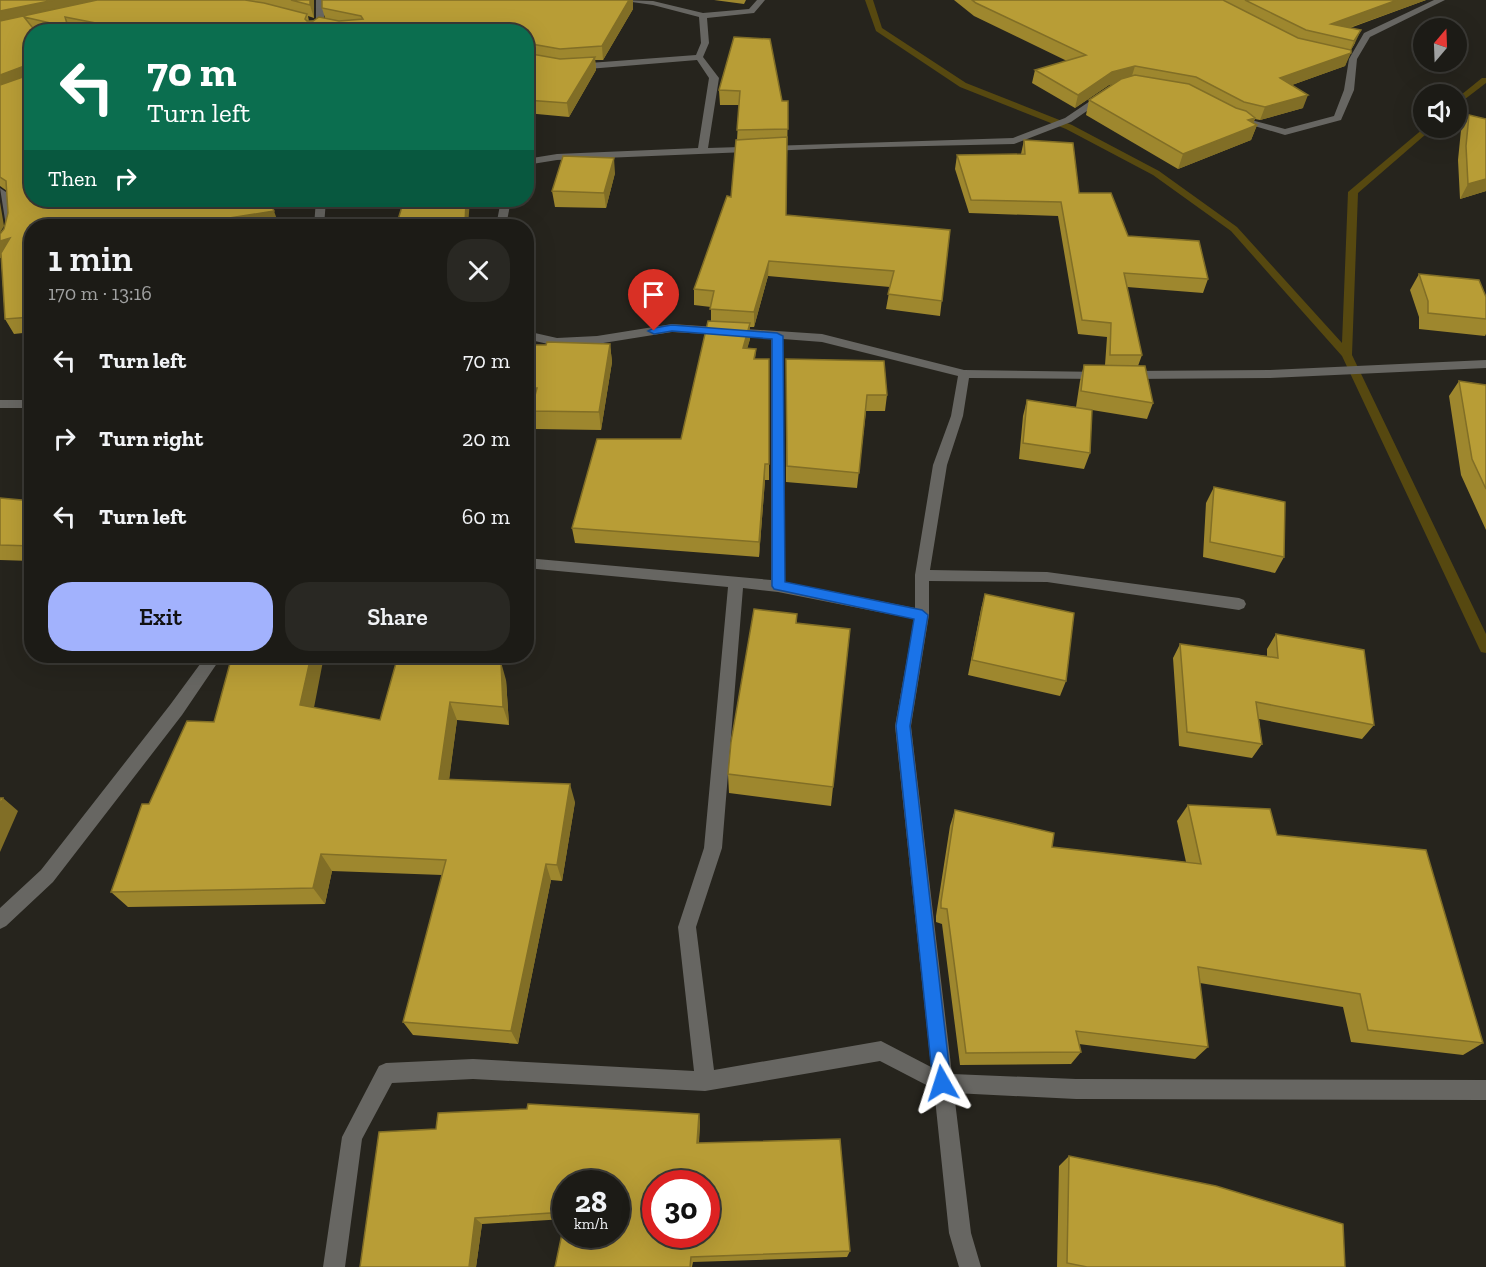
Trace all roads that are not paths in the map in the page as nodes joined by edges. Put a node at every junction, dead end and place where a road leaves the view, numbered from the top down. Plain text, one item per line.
1 (320, 0) edge
2 (622, 0) edge
3 (761, 0) edge
4 (1440, 0) edge
5 (703, 16) junction
6 (309, 22) edge
7 (316, 24) edge
8 (320, 24) edge
9 (699, 57) junction
10 (1341, 57) edge
11 (1353, 59) junction
12 (562, 68) edge
13 (1113, 89) edge
14 (1226, 114) edge
15 (702, 152) junction
16 (534, 161) edge
17 (0, 191) edge
18 (0, 249) edge
19 (777, 336) junction
20 (534, 337) edge
21 (1486, 364) edge
22 (964, 374) junction
23 (0, 404) edge
24 (24, 404) edge
25 (534, 564) edge
26 (922, 576) junction
27 (736, 582) junction
28 (778, 586) junction
29 (1239, 604) dead end
30 (922, 615) junction
31 (209, 663) edge
32 (0, 920) edge
33 (705, 1081) junction
34 (942, 1083) junction
35 (1486, 1090) edge
36 (334, 1267) edge
37 (970, 1267) edge

1 - 8 street
2 - 5 street
3 - 5 street
4 - 11 street
5 - 9 street
6 - 7 street
9 - 12 street
9 - 15 street
10 - 11 street
11 - 14 street
13 - 15 street
15 - 16 street
17 - 18 street
19 - 20 street
19 - 22 street
19 - 28 street
21 - 22 street
22 - 26 street
23 - 24 street
25 - 27 street
26 - 29 street
26 - 30 street
27 - 28 street
27 - 33 street
28 - 30 street
30 - 34 street
31 - 32 street
33 - 34 street
33 - 36 street
34 - 35 street
34 - 37 street

